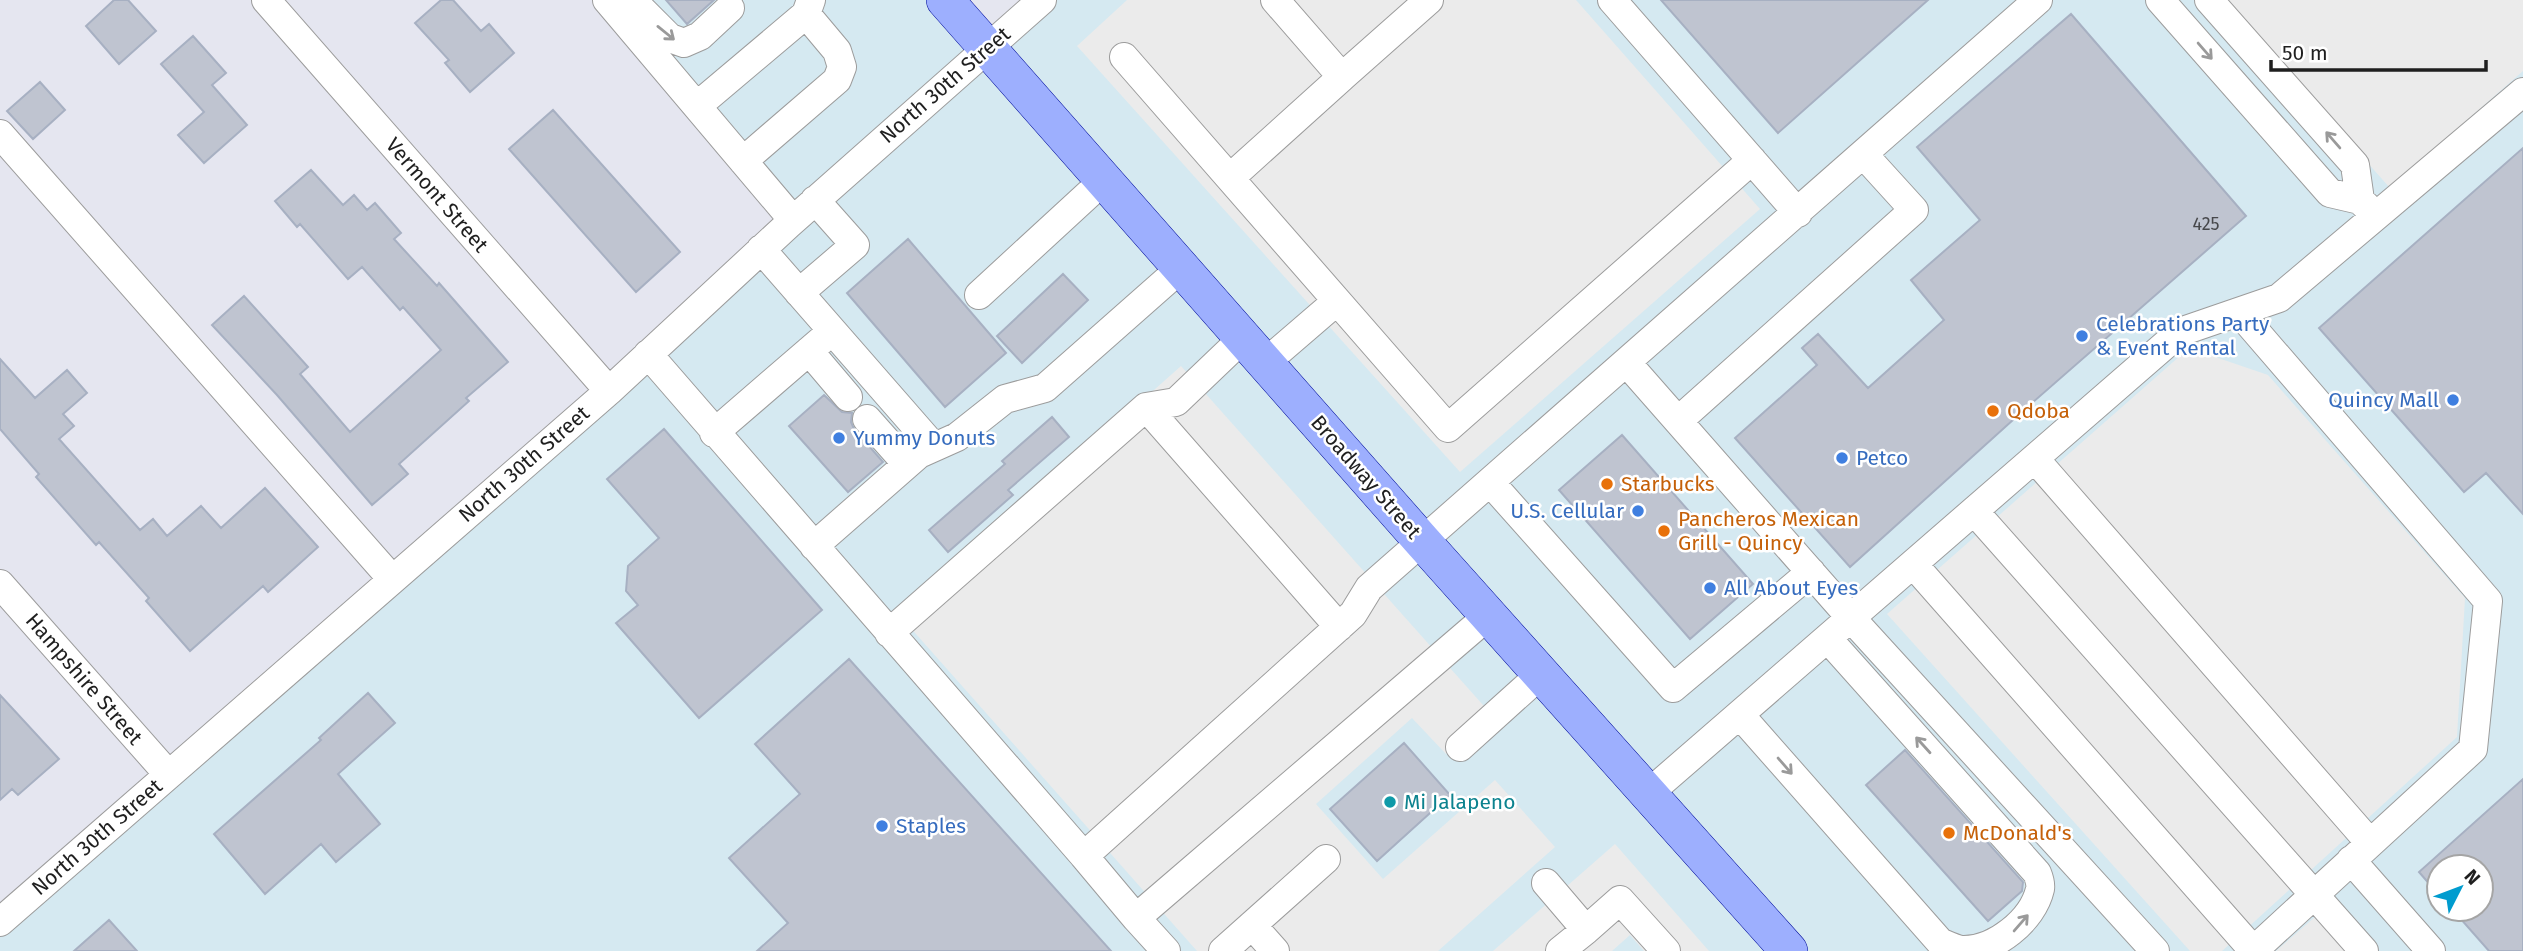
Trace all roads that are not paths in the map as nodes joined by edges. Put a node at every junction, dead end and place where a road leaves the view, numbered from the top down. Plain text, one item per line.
1 (266, 0) edge
2 (945, 0) edge
3 (1042, 0) edge
4 (1275, 0) edge
5 (1429, 0) edge
6 (1612, 0) edge
7 (2038, 0) edge
8 (2160, 0) edge
9 (2209, 0) edge
10 (608, 1) edge
11 (808, 7) edge
12 (730, 8) dead end
13 (986, 47) junction
14 (1124, 57) dead end
15 (1342, 77) junction
16 (2523, 92) edge
17 (697, 106) junction
18 (0, 134) edge
19 (1864, 155) junction
20 (1752, 160) junction
21 (743, 161) junction
22 (1230, 178) junction
23 (1104, 180) junction
24 (816, 200) junction
25 (2367, 208) junction
26 (1798, 213) junction
27 (793, 220) junction
28 (761, 250) junction
29 (1181, 268) junction
30 (799, 293) junction
31 (979, 295) dead end
32 (1337, 300) junction
33 (2239, 312) junction
34 (831, 332) junction
35 (1254, 350) junction
36 (809, 351) junction
37 (648, 354) junction
38 (1627, 363) junction
39 (608, 391) junction
40 (849, 397) dead end
41 (1146, 407) junction
42 (867, 419) dead end
43 (1678, 421) junction
44 (714, 433) junction
45 (933, 446) junction
46 (2035, 459) junction
47 (907, 464) junction
48 (1490, 482) junction
49 (1974, 511) junction
50 (1422, 541) junction
51 (814, 546) junction
52 (1913, 564) junction
53 (1811, 572) junction
54 (393, 579) junction
55 (0, 584) edge
56 (1489, 615) junction
57 (1852, 618) junction
58 (1339, 627) junction
59 (890, 633) junction
60 (1828, 639) junction
61 (1541, 674) junction
62 (1740, 715) junction
63 (1460, 747) dead end
64 (168, 775) junction
65 (1649, 793) junction
66 (2360, 852) junction
67 (1084, 856) junction
68 (1326, 859) dead end
69 (1546, 883) dead end
70 (2314, 894) junction
71 (1136, 918) junction
72 (0, 922) edge
73 (1252, 925) junction
74 (1586, 930) junction
75 (1166, 951) edge
76 (1223, 951) edge
77 (1275, 951) edge
78 (1560, 951) edge
79 (1666, 951) edge
80 (1789, 951) edge
81 (2155, 951) edge
82 (2253, 951) edge
83 (2364, 951) edge
84 (2431, 951) edge

1 - 39 street, Vermont Street
2 - 13 main road, Broadway Street
3 - 13 street, North 30th Street
4 - 15 street
5 - 15 street
6 - 20 street
7 - 19 street
8 -> 25 street
25 -> 9 street
10 -> 12 street
10 - 17 street
11 - 17 street
11 - 21 street
13 - 23 main road, Broadway Street
13 - 24 street, North 30th Street
14 - 22 street
15 - 22 street
16 - 25 street
17 - 21 street
18 - 54 street
19 - 26 street
19 - 43 street
20 - 26 street
20 - 32 street
21 - 27 street
22 - 32 street
23 - 29 main road, Broadway Street
23 - 31 street
24 - 27 street, North 30th Street
24 - 30 street
25 - 33 street
26 - 38 street
27 - 28 street, North 30th Street
28 - 30 street
28 - 37 street, North 30th Street
29 - 35 main road, Broadway Street
29 - 45 street
30 - 34 street
32 - 35 street
33 - 46 street
33 - 66 street
34 - 36 street
34 - 45 street
35 - 41 street
35 - 50 main road, Broadway Street
36 - 40 street
36 - 44 street
37 - 39 street, North 30th Street
37 - 44 street
38 - 43 street
38 - 48 street
39 - 54 street, North 30th Street
41 - 58 street
41 - 59 street
42 - 47 street
43 - 53 street
44 - 51 street
45 - 47 street
46 - 49 street
46 - 66 street
47 - 51 street
48 - 50 street
48 - 53 street
49 - 52 street
49 - 70 street
50 - 56 main road, Broadway Street
50 - 58 street
51 - 59 street
52 - 57 street
52 - 82 street
53 - 57 street
54 - 64 street, North 30th Street
55 - 64 street, Hampshire Street
56 - 61 main road, Broadway Street
56 - 71 street
57 - 60 street
57 - 81 street
58 - 67 street
59 - 67 street
60 - 62 street
62 -> 60 street
61 - 63 street
61 - 65 main road, Broadway Street
62 - 65 street
64 - 72 street, North 30th Street
65 - 80 main road, Broadway Street
66 - 70 street
66 - 84 street
67 - 71 street
68 - 73 street
69 - 74 street
70 - 82 street
70 - 83 street
71 - 75 street
73 - 76 street
73 - 77 street
74 - 78 street
74 - 79 street

